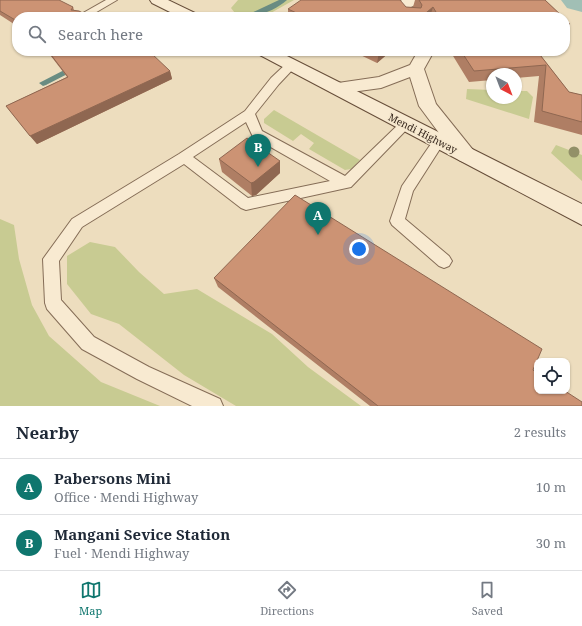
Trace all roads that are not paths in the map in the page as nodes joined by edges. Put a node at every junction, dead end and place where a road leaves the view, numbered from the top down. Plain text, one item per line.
1 (113, 0) edge
2 (156, 0) edge
3 (414, 0) edge
4 (91, 12) edge
5 (181, 12) edge
6 (407, 12) edge
7 (275, 56) edge
8 (423, 56) edge
9 (292, 64) junction
10 (416, 69) junction
11 (337, 88) junction
12 (249, 114) junction
13 (406, 124) junction
14 (439, 141) junction
15 (466, 155) junction
16 (184, 157) junction
17 (346, 183) junction
18 (582, 215) edge
19 (444, 261) dead end
20 (213, 406) edge

1 - 4 lane
2 - 5 main road
3 - 6 main road
7 - 9 main road, Mendi Highway
8 - 10 main road
9 - 11 main road, Mendi Highway
9 - 12 lane
10 - 11 main road
10 - 15 main road
11 - 13 main road, Mendi Highway
12 - 16 lane
12 - 17 lane
13 - 14 main road, Mendi Highway
13 - 17 lane
14 - 15 main road, Mendi Highway
14 - 19 lane
15 - 18 main road, Mendi Highway
16 - 17 lane
16 - 20 lane

